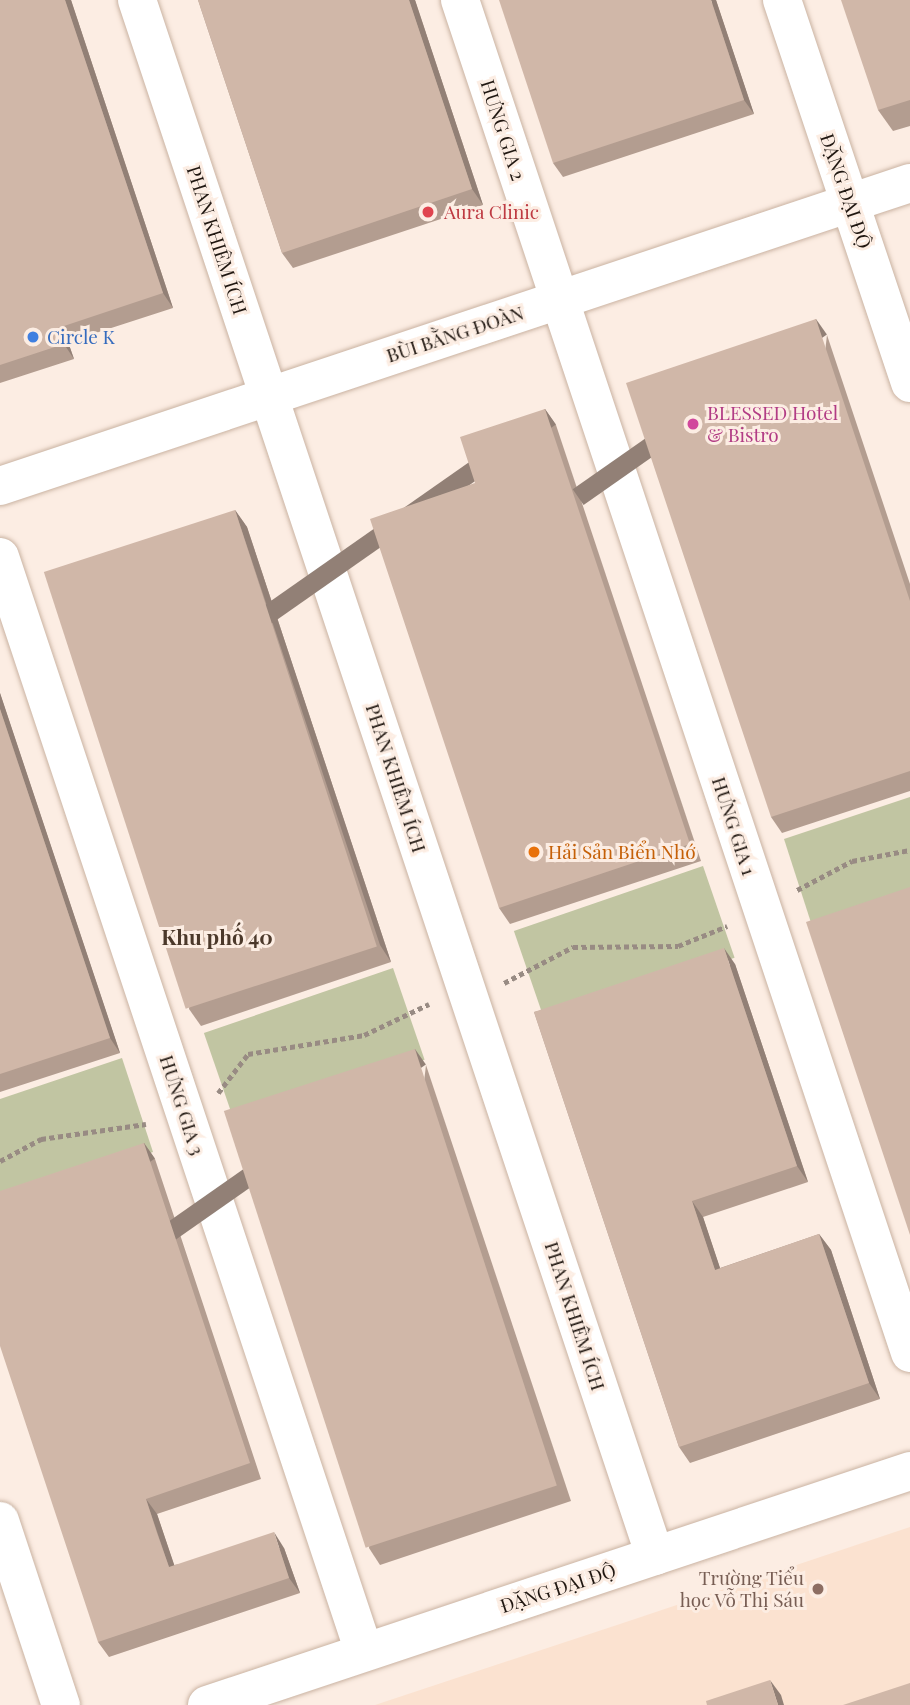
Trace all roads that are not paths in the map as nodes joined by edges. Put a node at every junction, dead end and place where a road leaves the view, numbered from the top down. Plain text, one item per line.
1 (137, 0) edge
2 (460, 0) edge
3 (782, 0) edge
4 (910, 183) edge
5 (850, 203) junction
6 (559, 299) junction
7 (910, 383) edge
8 (270, 396) junction
9 (0, 486) edge
10 (0, 557) edge
11 (910, 1353) edge
12 (910, 1471) edge
13 (0, 1521) edge
14 (655, 1556) junction
15 (365, 1652) junction
16 (61, 1705) edge
17 (206, 1705) edge

1 - 8 street, PHAN KHIÊM ÍCH
2 - 6 street, HƯNG GIA 2
3 - 5 street, ĐẶNG ĐẠI ĐỘ
4 - 5 street, BÙI BẰNG ĐOÀN
5 - 6 street, BÙI BẰNG ĐOÀN
5 - 7 street, ĐẶNG ĐẠI ĐỘ
6 - 8 street, BÙI BẰNG ĐOÀN
6 - 11 street, HƯNG GIA 1
8 - 9 street, BÙI BẰNG ĐOÀN
8 - 14 street, PHAN KHIÊM ÍCH
10 - 15 street, HƯNG GIA 3
12 - 14 street, ĐẶNG ĐẠI ĐỘ
13 - 16 street
14 - 15 street, ĐẶNG ĐẠI ĐỘ
15 - 17 street, ĐẶNG ĐẠI ĐỘ

